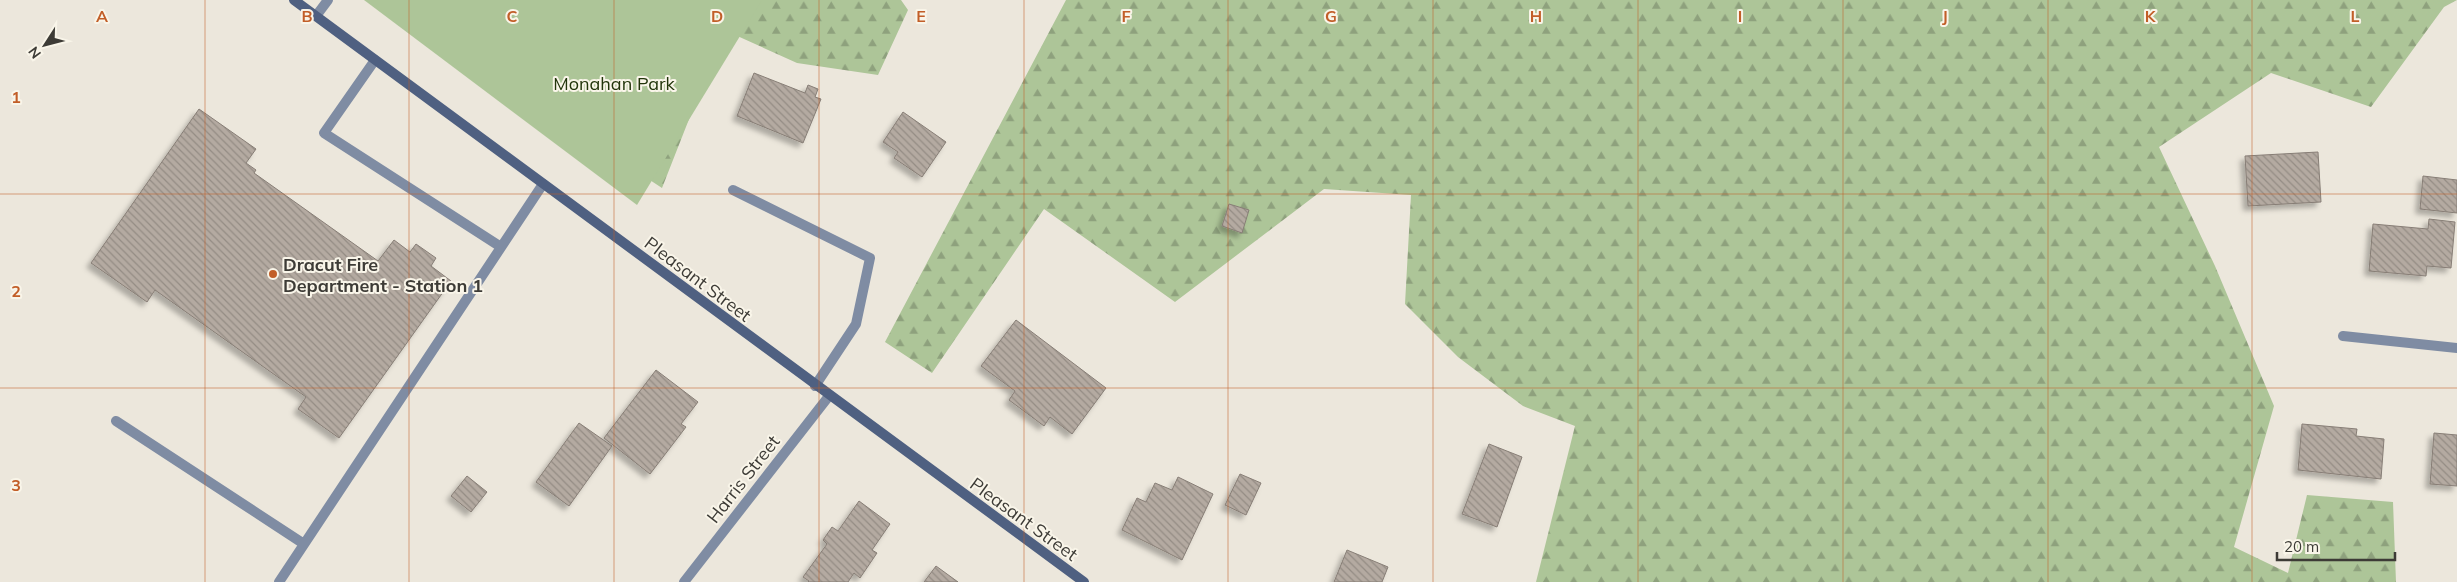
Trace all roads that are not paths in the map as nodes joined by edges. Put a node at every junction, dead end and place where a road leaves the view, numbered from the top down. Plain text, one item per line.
1 (294, 0) edge
2 (328, 0) edge
3 (316, 16) junction
4 (375, 60) junction
5 (543, 184) junction
6 (732, 190) dead end
7 (501, 247) junction
8 (2343, 336) dead end
9 (2457, 348) edge
10 (815, 386) junction
11 (829, 396) junction
12 (116, 420) dead end
13 (304, 544) junction
14 (279, 582) edge
15 (684, 582) edge
16 (1084, 582) edge

1 - 3 main road, Pleasant Street
2 - 3 street
3 - 4 main road, Pleasant Street
4 - 5 main road, Pleasant Street
4 - 7 street
5 - 7 street
5 - 10 main road, Pleasant Street
6 - 10 street
7 - 13 street
8 - 9 street
10 - 11 main road, Pleasant Street
11 - 15 street, Harris Street
11 - 16 main road, Pleasant Street
12 - 13 street
13 - 14 street

